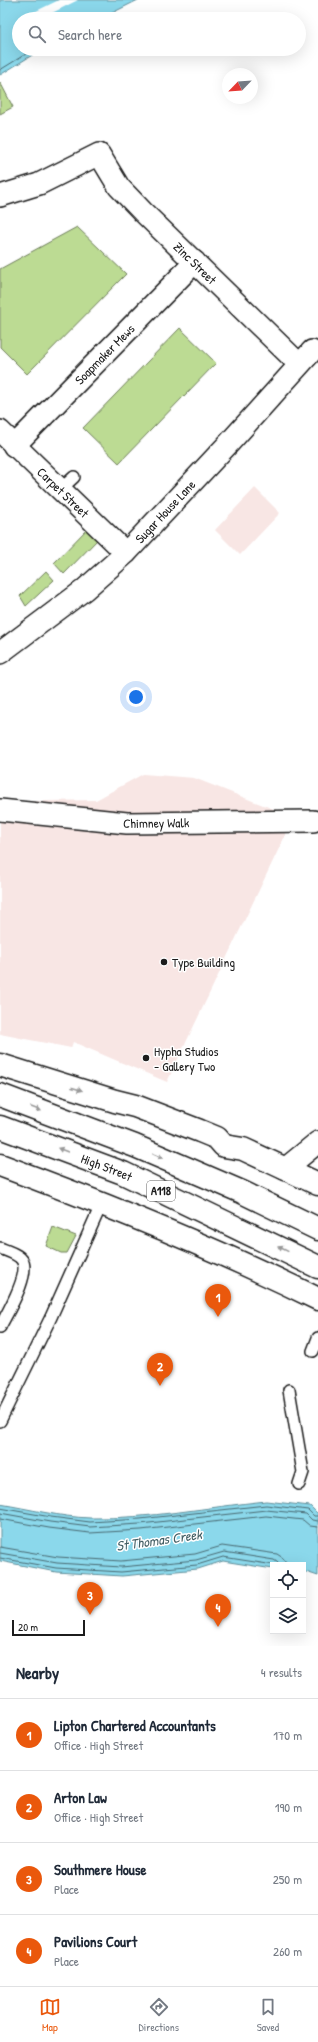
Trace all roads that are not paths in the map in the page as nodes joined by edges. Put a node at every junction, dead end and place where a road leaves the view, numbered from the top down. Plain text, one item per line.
1 (0, 196) edge
2 (195, 262) junction
3 (306, 357) joint
4 (4, 436) edge
5 (134, 551) junction
6 (0, 653) edge
7 (0, 810) edge
8 (313, 821) dead end
9 (0, 1065) edge
10 (0, 1096) edge
11 (0, 1127) edge
12 (318, 1142) edge
13 (0, 1165) edge
14 (285, 1169) junction
15 (318, 1184) edge
16 (102, 1203) junction
17 (318, 1228) edge
18 (0, 1248) edge
19 (318, 1266) edge
20 (318, 1300) edge
21 (0, 1327) edge
22 (318, 1338) edge
23 (313, 1351) dead end
24 (289, 1390) dead end
25 (0, 1421) edge
26 (299, 1484) dead end

1 - 2 street, Zinc Street
2 - 3 street, Zinc Street
2 - 4 street, Soapmaker Mews
3 - 5 street, Sugar House Lane
4 - 5 street, Carpet Street
5 - 6 street, Sugar House Lane
7 - 8 street, Chimney Walk
9 -> 14 main road
10 -> 17 main road, A118
19 -> 11 main road, High Street / A118
12 - 14 street
13 - 16 main road
14 - 15 main road
16 - 20 main road
16 - 25 lane
18 - 21 lane
22 - 23 lane
24 - 26 lane

